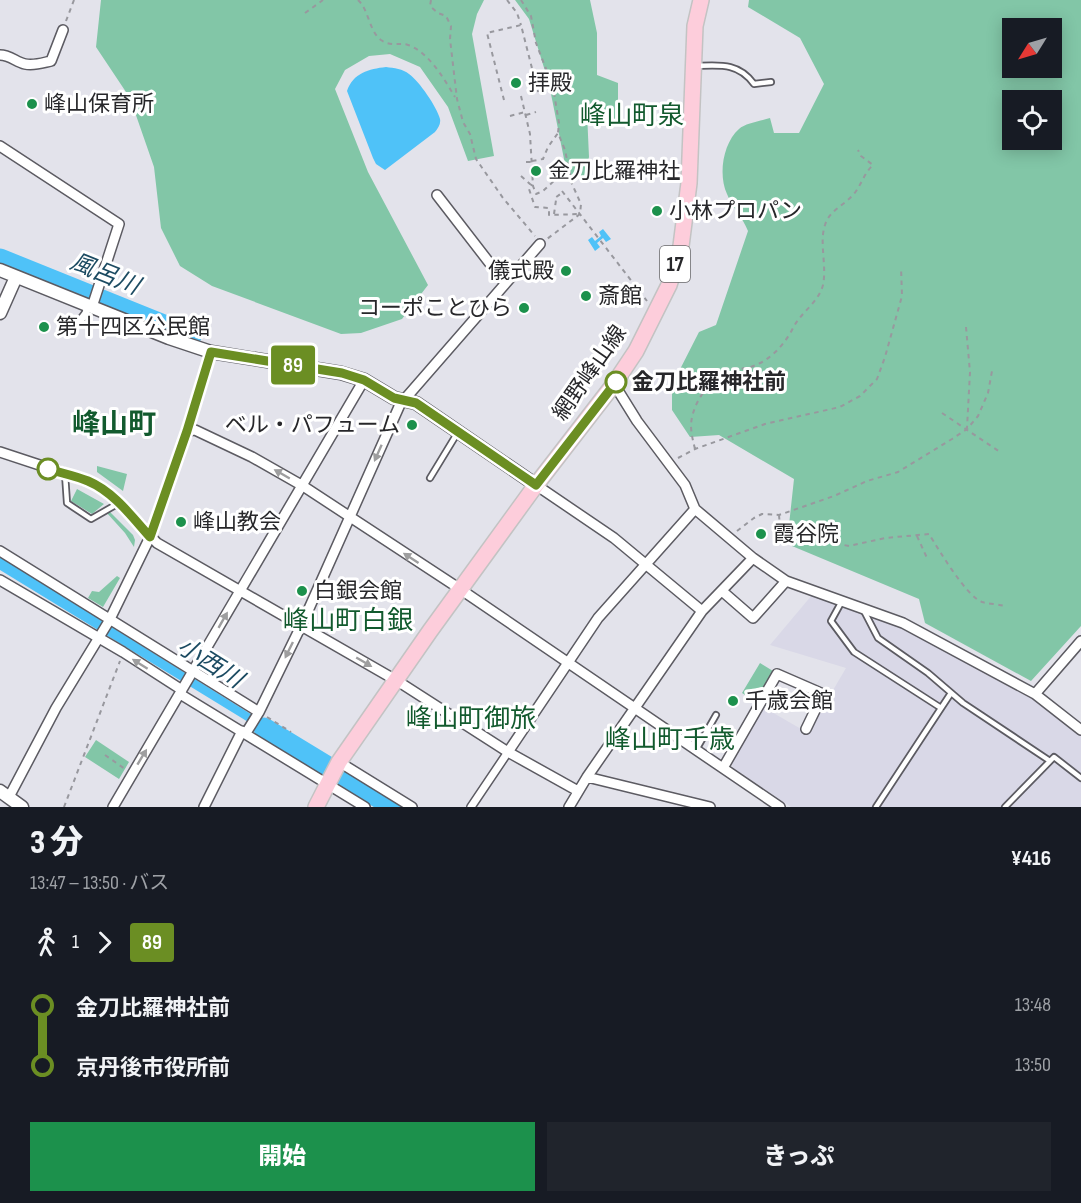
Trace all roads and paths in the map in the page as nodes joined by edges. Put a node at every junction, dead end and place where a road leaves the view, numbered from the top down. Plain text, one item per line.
1 (74, 0) edge
2 (323, 0) edge
3 (358, 0) edge
4 (431, 0) edge
5 (521, 0) edge
6 (700, 0) edge
7 (509, 1) edge
8 (305, 13) dead end
9 (521, 25) junction
10 (63, 30) joint
11 (0, 55) edge
12 (694, 66) junction
13 (771, 82) dead end
14 (553, 87) junction
15 (521, 96) dead end
16 (457, 99) junction
17 (504, 100) dead end
18 (536, 112) dead end
19 (525, 113) junction
20 (510, 116) dead end
21 (558, 133) junction
22 (0, 146) edge
23 (858, 150) dead end
24 (532, 161) junction
25 (526, 162) dead end
26 (568, 168) junction
27 (520, 176) dead end
28 (531, 185) junction
29 (437, 195) dead end
30 (580, 214) junction
31 (554, 215) junction
32 (540, 244) junction
33 (901, 267) dead end
34 (0, 270) edge
35 (16, 277) junction
36 (505, 283) junction
37 (90, 306) junction
38 (656, 312) junction
39 (0, 313) edge
40 (80, 321) dead end
41 (966, 327) dead end
42 (211, 352) junction
43 (992, 371) dead end
44 (364, 380) junction
45 (614, 384) junction
46 (403, 400) junction
47 (942, 413) dead end
48 (967, 429) junction
49 (187, 431) junction
50 (458, 432) junction
51 (695, 449) junction
52 (0, 452) edge
53 (1000, 452) dead end
54 (668, 463) junction
55 (65, 474) junction
56 (430, 478) dead end
57 (303, 486) junction
58 (534, 488) junction
59 (119, 503) junction
60 (696, 509) junction
61 (778, 515) junction
62 (349, 516) junction
63 (730, 536) junction
64 (916, 536) junction
65 (150, 537) junction
66 (0, 551) edge
67 (753, 558) junction
68 (927, 558) dead end
69 (645, 564) junction
70 (0, 580) edge
71 (786, 581) junction
72 (460, 589) junction
73 (240, 591) junction
74 (722, 591) junction
75 (842, 601) junction
76 (1005, 606) dead end
77 (862, 609) junction
78 (702, 611) junction
79 (109, 620) junction
80 (301, 625) junction
81 (99, 637) junction
82 (1081, 641) edge
83 (123, 652) junction
84 (568, 663) junction
85 (193, 672) junction
86 (396, 681) junction
87 (182, 690) junction
88 (951, 693) junction
89 (1035, 694) junction
90 (634, 708) junction
91 (941, 708) junction
92 (258, 713) junction
93 (716, 715) dead end
94 (806, 729) dead end
95 (246, 730) junction
96 (1081, 730) edge
97 (291, 732) dead end
98 (696, 750) junction
99 (508, 752) junction
100 (105, 755) dead end
101 (1050, 761) junction
102 (339, 764) junction
103 (723, 768) junction
104 (132, 774) junction
105 (587, 777) junction
106 (1081, 778) edge
107 (328, 781) junction
108 (578, 791) junction
109 (4, 794) edge
110 (776, 806) edge
111 (22, 807) edge
112 (64, 807) edge
113 (112, 807) edge
114 (204, 807) edge
115 (316, 807) edge
116 (365, 807) edge
117 (412, 807) edge
118 (471, 807) edge
119 (569, 807) edge
120 (710, 807) edge
121 (876, 807) edge
122 (1005, 807) edge

1 - 10 path
2 - 8 path
3 - 16 path
4 - 16 path
5 - 14 path
6 - 12 main road, 網野峰山線 / 17
7 - 9 path
9 - 14 path
9 - 17 path
10 - 11 street
12 - 13 lane
12 - 38 main road, 網野峰山線 / 17
14 - 21 path
15 - 19 path
16 - 32 path
18 - 19 path
19 - 20 path
19 - 24 path
21 - 24 path
21 - 26 path
22 - 37 street
23 - 51 path
24 - 25 path
24 - 28 path
26 - 28 path
26 - 30 path
27 - 28 path
28 - 31 path
29 - 36 street
30 - 31 path
30 - 31 path
30 - 32 path
30 - 38 path
32 - 36 street
33 - 51 path
34 - 35 street
35 - 37 street
35 - 39 street
36 - 46 street
37 - 40 street
37 - 42 street
38 - 45 main road, 網野峰山線 / 17
41 - 48 path
42 - 44 street
42 - 49 street
43 - 48 path
44 - 46 street
44 - 57 street
45 - 54 street
45 - 58 main road, 網野峰山線 / 17
46 - 50 street
46 -> 62 street
47 - 48 path
48 - 53 path
48 - 61 path
57 -> 49 street
49 - 65 street
50 - 56 lane
50 - 58 street
51 - 54 path
52 - 55 street
54 - 60 street
55 - 59 street
55 - 59 lane
57 - 62 street
57 - 73 street
58 - 69 street
58 - 72 main road, 網野峰山線 / 17
59 - 65 street
60 - 63 street
60 - 69 street
61 - 63 path
61 - 64 path
72 -> 62 street
62 - 80 street
63 - 67 street
64 - 68 path
64 - 76 path
65 - 73 street
65 - 79 street
66 - 79 street
67 - 71 street
67 - 74 street
69 - 78 street
69 - 84 street
70 - 81 street
71 - 74 street
71 - 75 street
72 - 84 street
72 - 86 main road, 網野峰山線 / 17
73 - 80 street
85 -> 73 street
74 - 78 street
75 - 77 street
75 - 91 lane
77 - 88 lane
77 - 89 street
78 - 90 street
79 - 81 street
79 - 85 street
80 -> 86 street
80 -> 92 street
81 - 83 street
81 - 109 street
82 - 89 street
87 -> 83 street
83 - 112 path
84 - 90 street
84 - 99 street
85 - 87 street
85 - 92 street
86 - 99 street
86 - 102 main road, 網野峰山線 / 17
87 - 95 street
104 -> 87 street
88 - 91 lane
88 - 101 lane
89 - 96 street
90 - 98 street
90 - 105 street
91 - 121 lane
92 - 95 street
92 - 97 path
93 - 98 lane
94 - 103 street
95 - 107 street
95 - 114 street
98 - 103 street
99 - 108 street
99 - 118 street
100 - 104 path
101 - 106 lane
101 - 122 lane
102 - 107 main road, 網野峰山線 / 17
102 - 117 street
103 - 110 street
104 - 113 street
105 - 108 street
105 - 120 street
107 - 115 main road, 網野峰山線 / 17
107 - 116 street
108 - 119 street
109 - 111 street

